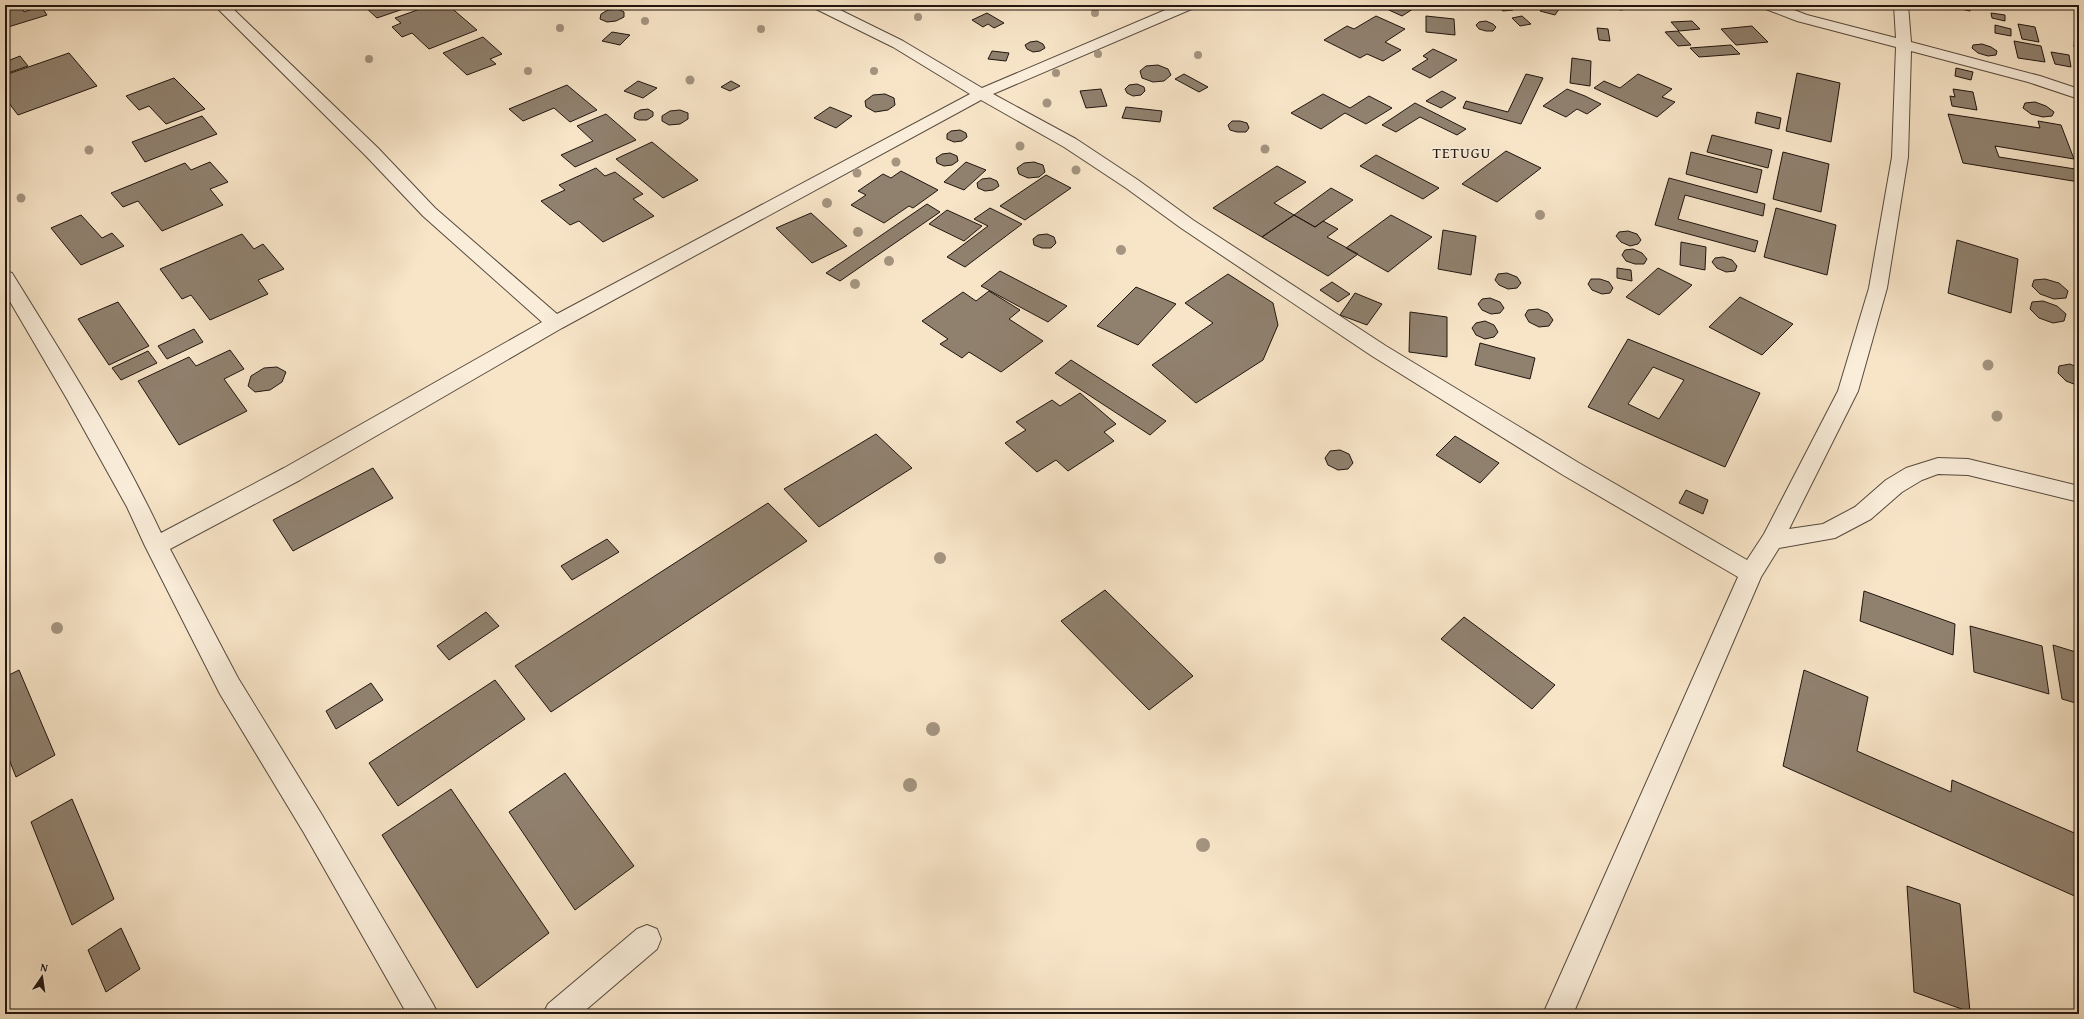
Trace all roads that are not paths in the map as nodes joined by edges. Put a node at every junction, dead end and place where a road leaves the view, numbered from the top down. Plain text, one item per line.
1 (221, 5) edge
2 (819, 5) edge
3 (1189, 5) edge
4 (1768, 5) edge
5 (1901, 5) edge
6 (1904, 46) junction
7 (980, 94) junction
8 (2079, 94) edge
9 (5, 277) edge
10 (555, 323) junction
11 (2079, 494) edge
12 (1772, 540) junction
13 (156, 546) junction
14 (1751, 573) junction
15 (647, 939) dead end
16 (423, 1014) edge
17 (558, 1014) edge
18 (1558, 1014) edge

1 - 10 street
2 - 7 street
3 - 7 street
4 - 6 street
5 - 6 street
6 - 8 street
6 - 12 street
7 - 10 street
7 - 14 street
9 - 13 street
10 - 13 street
11 - 12 street
12 - 14 street
13 - 16 street
14 - 18 street
15 - 17 street

